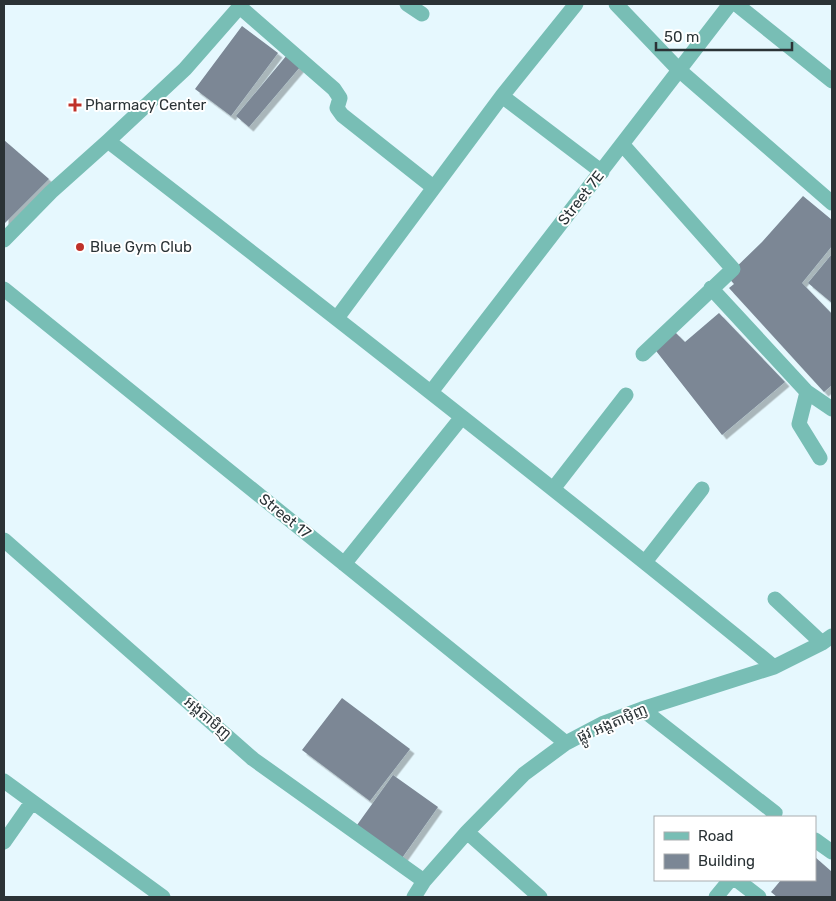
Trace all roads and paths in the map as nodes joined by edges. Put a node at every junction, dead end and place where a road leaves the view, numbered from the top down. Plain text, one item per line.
1 (407, 4) edge
2 (576, 4) edge
3 (616, 4) edge
4 (730, 4) edge
5 (736, 4) edge
6 (241, 5) edge
7 (422, 14) dead end
8 (679, 70) junction
9 (832, 81) edge
10 (502, 96) junction
11 (108, 142) junction
12 (622, 144) junction
13 (602, 172) junction
14 (433, 188) junction
15 (832, 202) edge
16 (4, 240) edge
17 (712, 288) junction
18 (4, 289) edge
19 (336, 318) junction
20 (643, 354) dead end
21 (431, 392) junction
22 (807, 392) junction
23 (626, 395) dead end
24 (832, 408) edge
25 (462, 417) junction
26 (820, 458) dead end
27 (702, 489) dead end
28 (553, 490) junction
29 (4, 540) edge
30 (645, 562) junction
31 (344, 564) junction
32 (775, 599) dead end
33 (827, 640) edge
34 (774, 667) junction
35 (642, 708) junction
36 (566, 743) junction
37 (4, 781) edge
38 (32, 802) junction
39 (776, 816) edge
40 (467, 832) junction
41 (816, 841) edge
42 (4, 842) edge
43 (832, 852) edge
44 (424, 881) junction
45 (729, 881) edge
46 (738, 881) edge
47 (163, 897) edge
48 (414, 897) edge
49 (540, 897) edge
50 (716, 897) edge
51 (759, 897) edge

1 - 7 street
2 - 10 street
3 - 8 street
4 - 8 street, Street 7E
5 - 9 street
6 - 11 street
6 - 14 street
8 - 12 street, Street 7E
8 - 15 street
10 - 13 street
10 - 14 street
11 - 16 street
11 - 19 street
12 - 13 street, Street 7E
12 - 17 street
13 - 21 street, Street 7E
14 - 19 street
17 - 20 street
17 - 22 street
18 - 31 street, Street 17
19 - 21 street
21 - 25 street
22 - 24 street
22 - 26 street
23 - 28 street
25 - 28 street
25 - 31 street
27 - 30 street
28 - 30 street
29 - 44 street, អង្គតាមិញ
30 - 34 street
31 - 36 street, Street 17
32 - 33 street
33 - 34 street, ផ្លូវ អង្តតាម៉ិញ
34 - 35 street, ផ្លូវ អង្តតាម៉ិញ
35 - 36 street, ផ្លូវ អង្តតាម៉ិញ
35 - 39 street
36 - 40 street, ផ្លូវ អង្តតាម៉ិញ
37 - 38 street
38 - 42 street
38 - 47 street
40 - 44 street, ផ្លូវ អង្តតាម៉ិញ
40 - 49 street
41 - 43 street
44 - 48 street, ផ្លូវ អង្តតាម៉ិញ
45 - 50 street
46 - 51 street

